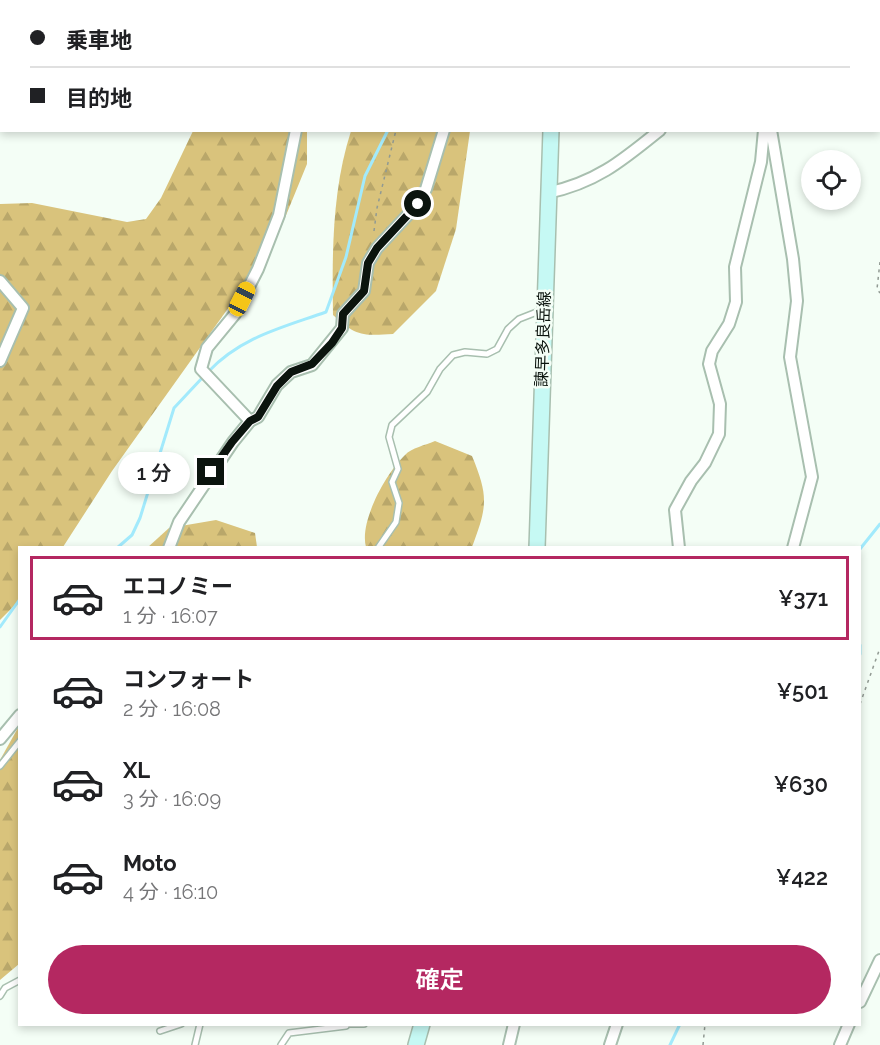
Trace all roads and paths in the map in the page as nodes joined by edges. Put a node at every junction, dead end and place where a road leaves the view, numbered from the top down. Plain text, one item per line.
1 (296, 132) edge
2 (396, 132) edge
3 (443, 132) edge
4 (551, 132) edge
5 (658, 132) edge
6 (764, 132) edge
7 (771, 132) edge
8 (547, 193) junction
9 (374, 231) dead end
10 (880, 262) edge
11 (0, 281) edge
12 (880, 293) edge
13 (543, 309) junction
14 (0, 361) edge
15 (250, 421) junction
16 (170, 546) edge
17 (379, 546) edge
18 (537, 546) edge
19 (679, 546) edge
20 (794, 546) edge
21 (880, 648) edge
22 (861, 701) edge
23 (18, 717) edge
24 (0, 739) edge
25 (18, 744) edge
26 (0, 766) edge
27 (880, 960) edge
28 (18, 981) edge
29 (0, 996) edge
30 (861, 1000) edge
31 (175, 1026) edge
32 (200, 1026) edge
33 (341, 1026) edge
34 (421, 1026) edge
35 (514, 1026) edge
36 (616, 1026) edge
37 (705, 1026) edge
38 (848, 1026) edge
39 (160, 1031) dead end
40 (195, 1045) edge
41 (281, 1045) edge
42 (416, 1045) edge
43 (509, 1045) edge
44 (610, 1045) edge
45 (703, 1045) edge
46 (840, 1045) edge

1 - 15 street
2 - 9 path
3 - 15 street
4 - 8 main road, 諫早多良岳線
5 - 8 street
6 - 19 street
7 - 20 street
8 - 13 main road, 諫早多良岳線
10 - 12 path
11 - 14 street
13 - 17 lane
13 - 18 main road, 諫早多良岳線
15 - 16 street
21 - 22 path
23 - 24 street
25 - 26 lane
27 - 30 street
28 - 29 lane
31 - 39 lane
32 - 40 lane
33 - 41 lane
34 - 42 main road
35 - 43 street
36 - 44 street
37 - 45 path
38 - 46 street

